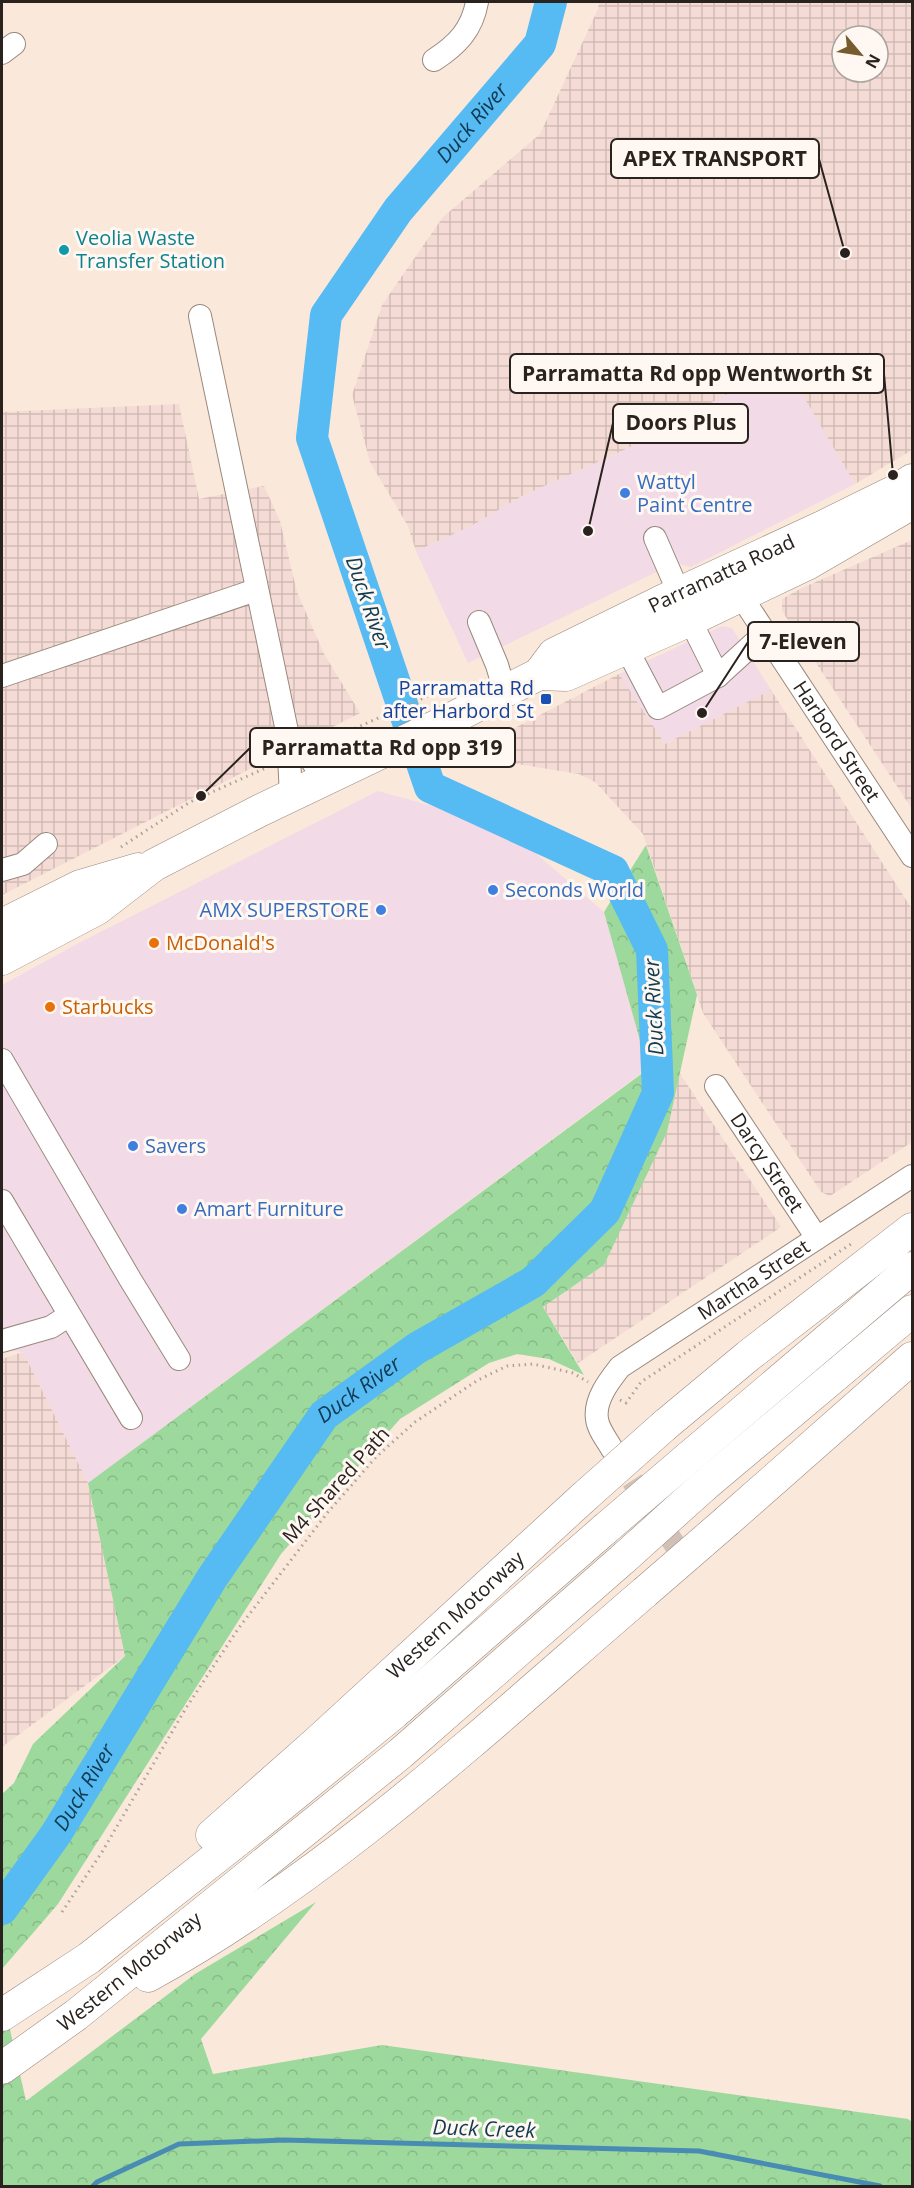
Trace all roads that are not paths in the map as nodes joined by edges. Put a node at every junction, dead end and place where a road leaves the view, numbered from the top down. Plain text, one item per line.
1 (477, 2) edge
2 (434, 60) dead end
3 (200, 316) dead end
4 (912, 480) edge
5 (912, 503) edge
6 (655, 538) dead end
7 (256, 590) junction
8 (741, 596) junction
9 (685, 607) junction
10 (479, 622) dead end
11 (765, 633) junction
12 (627, 649) junction
13 (539, 674) junction
14 (2, 676) edge
15 (718, 676) junction
16 (505, 692) junction
17 (288, 736) junction
18 (325, 780) junction
19 (291, 796) junction
20 (46, 844) dead end
21 (912, 856) edge
22 (9, 865) edge
23 (154, 865) junction
24 (2, 925) edge
25 (2, 959) edge
26 (2, 1060) edge
27 (716, 1086) dead end
28 (912, 1176) edge
29 (2, 1201) edge
30 (912, 1229) edge
31 (817, 1238) junction
32 (912, 1268) edge
33 (912, 1311) edge
34 (68, 1316) junction
35 (2, 1341) edge
36 (912, 1358) edge
37 (179, 1359) dead end
38 (130, 1418) dead end
39 (612, 1449) tunnel mouth
40 (87, 1948) junction
41 (2, 2005) edge
42 (2, 2015) edge
43 (76, 2015) junction
44 (2, 2068) edge

1 - 2 street
3 - 7 street
4 - 9 highway, Parramatta Road
5 - 8 highway, Parramatta Road
6 - 9 street
7 - 14 street
7 - 17 street
8 - 9 highway, Parramatta Road
8 - 11 street, Harbord Street
9 - 12 highway, Parramatta Road
9 - 13 highway, Parramatta Road
9 - 15 street
10 - 16 street
11 - 15 street
11 - 21 street, Harbord Street
12 - 13 highway, Parramatta Road
12 - 15 street
13 - 16 highway, Parramatta Road
16 - 18 highway, Parramatta Road
17 - 18 street
17 - 19 street
18 - 19 highway, Parramatta Road
19 - 23 highway, Parramatta Road
20 - 22 street
23 - 24 highway, Parramatta Road
23 - 25 highway, Parramatta Road
26 - 37 street
27 - 31 street, Darcy Street
28 - 31 street, Martha Street
29 - 34 street
30 - 40 highway, Western Motorway, bridge
31 - 39 street, Martha Street
32 - 40 highway, Western Motorway, bridge
33 - 43 highway, Western Motorway, bridge
34 - 35 street
34 - 38 street
36 - 43 highway, bridge
40 - 41 highway, Western Motorway
40 - 42 highway, Western Motorway
43 - 44 highway, Western Motorway

